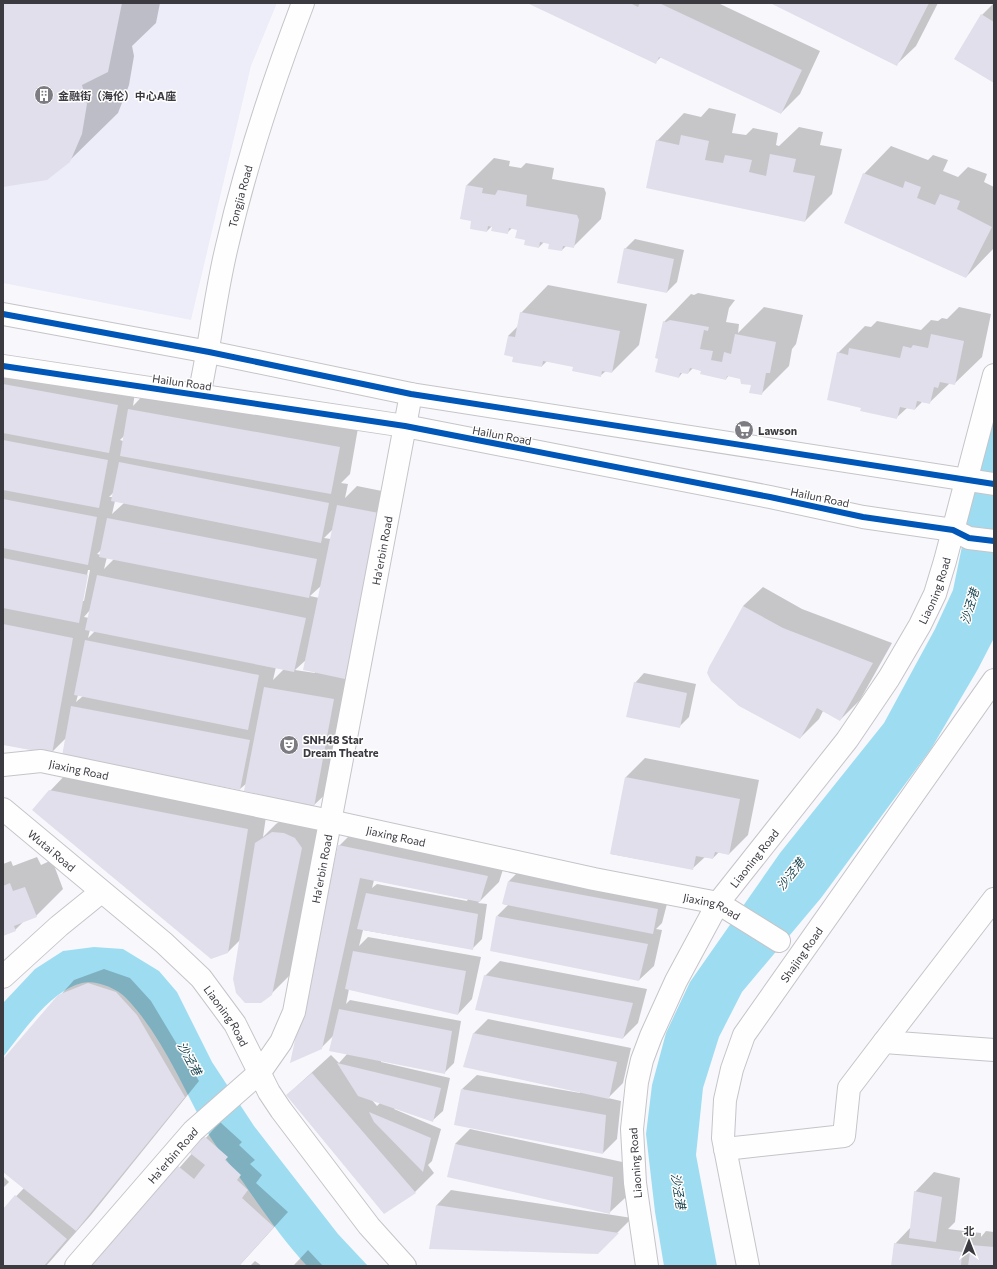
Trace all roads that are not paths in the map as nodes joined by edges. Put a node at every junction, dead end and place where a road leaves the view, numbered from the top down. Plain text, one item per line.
1 (303, 3) edge
2 (3, 314) edge
3 (209, 352) junction
4 (3, 366) edge
5 (994, 375) edge
6 (411, 394) junction
7 (199, 395) junction
8 (405, 426) junction
9 (980, 481) edge
10 (961, 534) junction
11 (994, 541) edge
12 (994, 680) edge
13 (3, 765) edge
14 (3, 809) edge
15 (330, 821) junction
16 (101, 892) junction
17 (994, 899) edge
18 (726, 908) junction
19 (779, 941) dead end
20 (3, 977) edge
21 (884, 1042) junction
22 (994, 1050) edge
23 (260, 1072) junction
24 (725, 1148) junction
25 (76, 1266) edge
26 (405, 1266) edge
27 (647, 1266) edge
28 (748, 1266) edge

1 - 3 street, Tongjia Road
2 - 3 street
3 - 6 street
3 - 7 street, Tongjia Road
4 - 7 street, Hailun Road
5 - 9 street, Liaoning Road
6 - 8 street, Ha'erbin Road
6 - 9 street
7 - 8 street, Hailun Road
8 - 10 street, Hailun Road
8 - 15 street, Ha'erbin Road
9 - 10 street, Liaoning Road
10 - 11 street, Hailun Road
10 - 18 street, Liaoning Road
12 - 24 street, Shajing Road
13 - 15 street, Jiaxing Road
14 - 16 street, Wutai Road
15 - 18 street, Jiaxing Road
15 - 23 street, Ha'erbin Road
16 - 20 street
16 - 23 street, Liaoning Road
17 - 21 street
18 - 19 street, Jiaxing Road
18 - 27 street, Liaoning Road
21 - 22 street
21 - 24 street
23 - 25 street, Ha'erbin Road
23 - 26 street, Liaoning Road
24 - 28 street, Shajing Road

